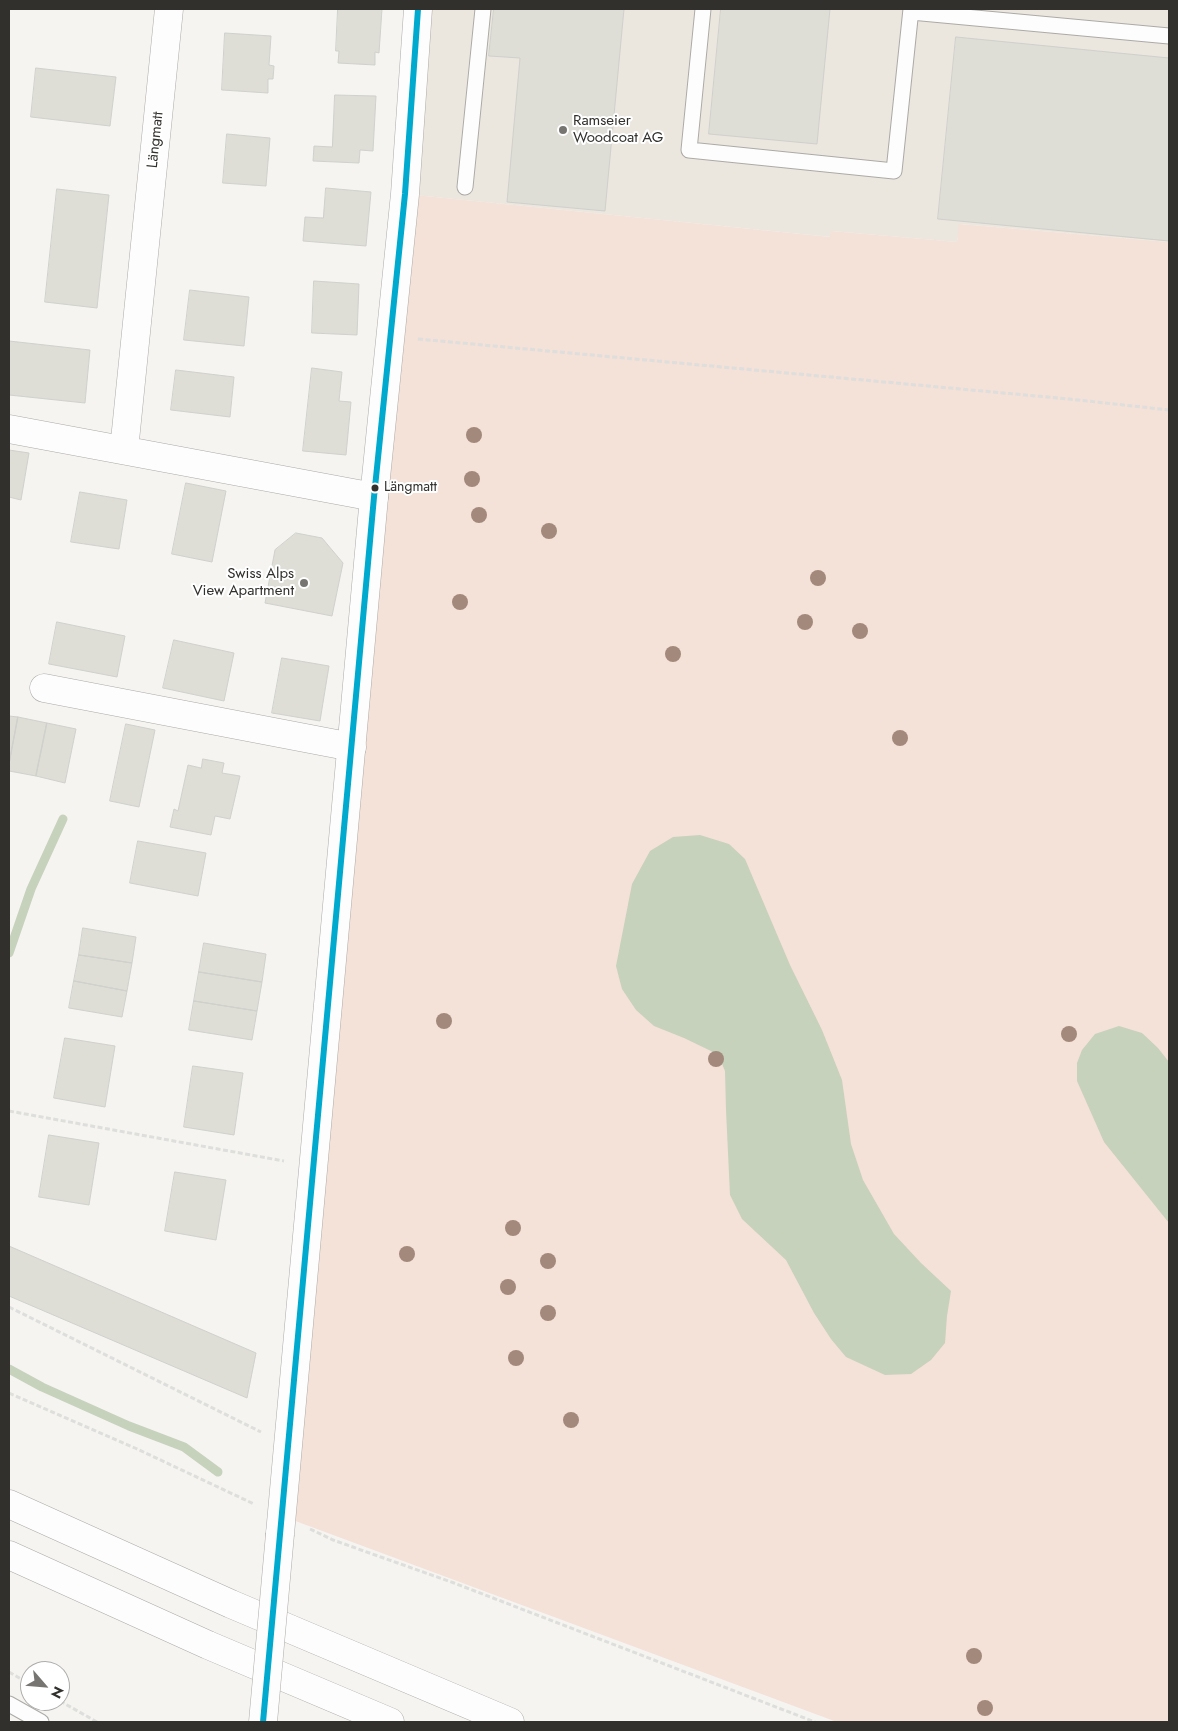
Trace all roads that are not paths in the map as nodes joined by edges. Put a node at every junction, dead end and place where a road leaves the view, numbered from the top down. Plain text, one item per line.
1 (169, 9) edge
2 (418, 9) edge
3 (483, 9) edge
4 (703, 9) edge
5 (911, 10) edge
6 (1169, 36) edge
7 (465, 187) dead end
8 (9, 430) edge
9 (124, 450) junction
10 (374, 497) junction
11 (44, 688) dead end
12 (352, 746) junction
13 (9, 1504) edge
14 (9, 1555) edge
15 (9, 1704) edge
16 (41, 1722) edge
17 (262, 1722) edge
18 (390, 1722) edge
19 (510, 1722) edge

1 - 9 main road, Längmatt
2 - 10 main road
3 - 7 lane
4 - 5 lane
5 - 6 lane
8 - 9 main road
9 - 10 main road
10 - 12 main road
11 - 12 main road
12 - 17 main road, bridge
13 - 19 main road
14 - 18 main road
15 - 16 lane

